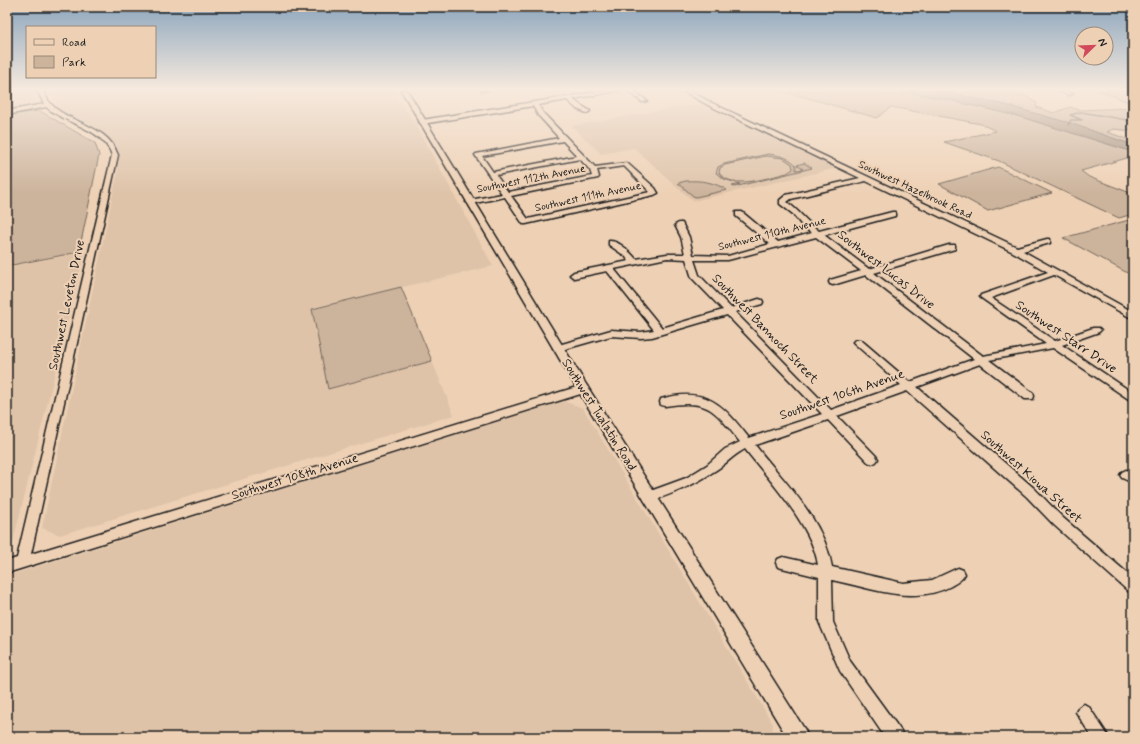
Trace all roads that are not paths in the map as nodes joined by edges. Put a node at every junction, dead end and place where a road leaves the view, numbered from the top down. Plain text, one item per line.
1 (80, 125) edge
2 (424, 125) edge
3 (550, 125) edge
4 (753, 125) edge
5 (564, 139) junction
6 (580, 157) junction
7 (593, 169) junction
8 (492, 174) junction
9 (866, 179) junction
10 (507, 195) junction
11 (470, 202) junction
12 (739, 214) dead end
13 (892, 214) dead end
14 (679, 225) dead end
15 (819, 234) junction
16 (1047, 241) dead end
17 (612, 243) dead end
18 (776, 245) junction
19 (952, 247) dead end
20 (1016, 250) junction
21 (690, 257) junction
22 (634, 262) junction
23 (609, 268) junction
24 (866, 272) junction
25 (1055, 272) junction
26 (574, 275) dead end
27 (833, 282) dead end
28 (759, 302) dead end
29 (729, 311) junction
30 (1133, 316) edge
31 (1096, 330) dead end
32 (660, 331) junction
33 (858, 342) dead end
34 (1054, 345) junction
35 (558, 348) junction
36 (982, 360) junction
37 (910, 387) junction
38 (583, 389) junction
39 (1029, 396) dead end
40 (1133, 398) edge
41 (665, 402) dead end
42 (830, 415) junction
43 (747, 443) junction
44 (872, 459) dead end
45 (649, 497) junction
46 (23, 561) junction
47 (783, 563) dead end
48 (7, 567) edge
49 (826, 571) junction
50 (958, 574) dead end
51 (1133, 587) edge
52 (1084, 712) dead end
53 (798, 737) edge
54 (895, 737) edge
55 (1101, 737) edge

1 - 46 street, Southwest Leveton Drive
2 - 11 main road, Southwest Tualatin Road
3 - 5 street
4 - 9 street, Southwest Hazelbrook Road
5 - 6 street
5 - 8 street
6 - 7 street
6 - 8 street
7 - 10 street, Southwest 112th Avenue
7 - 10 street, Southwest 111th Avenue
8 - 10 street
9 - 15 street, Southwest Lucas Drive
9 - 20 street, Southwest Hazelbrook Road
10 - 11 street, Southwest 112th Avenue
11 - 35 main road, Southwest Tualatin Road
12 - 18 street
13 - 15 street, Southwest 110th Avenue
14 - 21 street, Southwest Bannoch Street
15 - 18 street, Southwest 110th Avenue
15 - 24 street, Southwest Lucas Drive
16 - 20 street
17 - 22 street
18 - 21 street, Southwest 110th Avenue
19 - 24 street
20 - 25 street, Southwest Hazelbrook Road
21 - 22 street, Southwest 110th Avenue
21 - 29 street, Southwest Bannoch Street
22 - 23 street, Southwest 110th Avenue
23 - 26 street, Southwest 110th Avenue
23 - 32 street
24 - 27 street
24 - 36 street, Southwest Lucas Drive
25 - 30 street, Southwest Hazelbrook Road
25 - 34 street, Southwest Starr Drive
28 - 29 street
29 - 32 street
29 - 42 street, Southwest Bannoch Street
31 - 34 street, Southwest 106th Avenue
32 - 35 street
33 - 37 street, Southwest Kiowa Street
34 - 36 street, Southwest 106th Avenue
34 - 40 street, Southwest Starr Drive
35 - 38 main road, Southwest Tualatin Road
36 - 37 street, Southwest 106th Avenue
36 - 39 street, Southwest Lucas Drive
37 - 42 street, Southwest 106th Avenue
37 - 51 street, Southwest Kiowa Street
38 - 45 main road, Southwest Tualatin Road
38 - 46 street, Southwest 108th Avenue
41 - 43 street
42 - 43 street, Southwest 106th Avenue
42 - 44 street, Southwest Bannoch Street
43 - 45 street, Southwest 106th Avenue
43 - 49 street
45 - 53 main road, Southwest Tualatin Road
46 - 48 street, Southwest 108th Avenue
47 - 49 street
49 - 50 street
49 - 54 street
52 - 55 street

